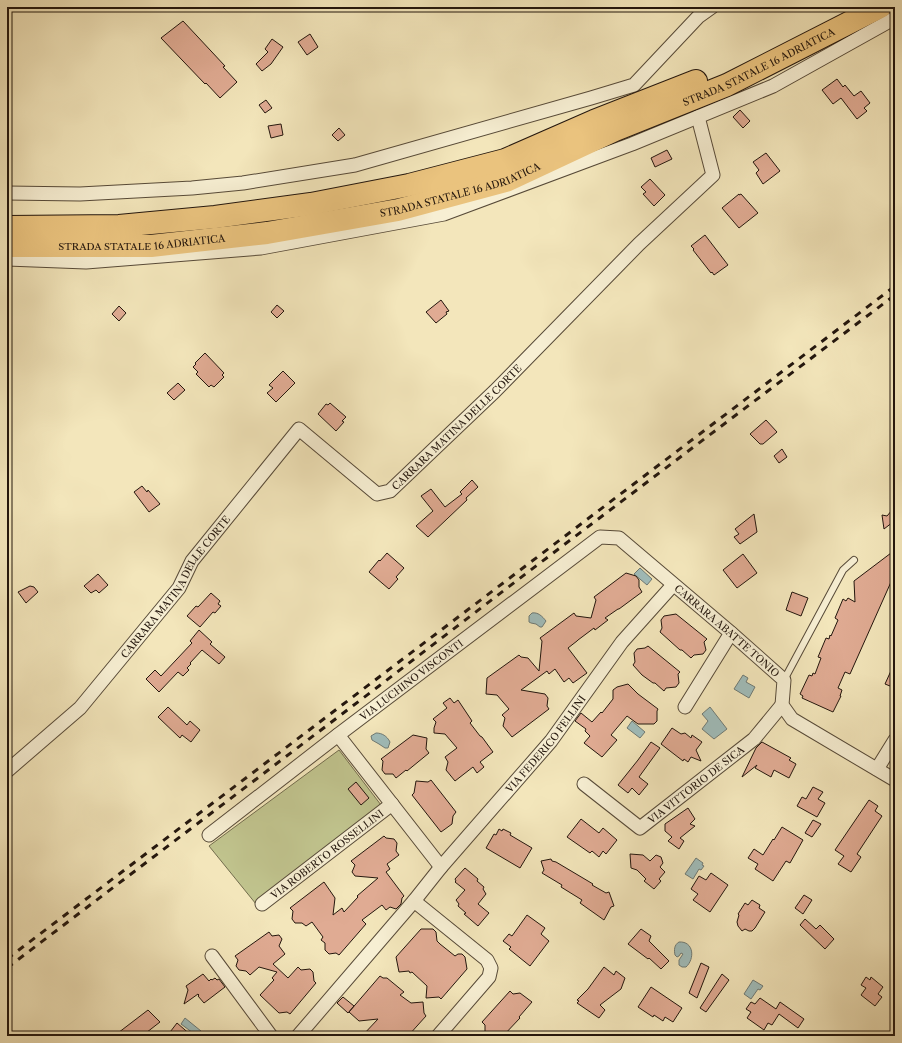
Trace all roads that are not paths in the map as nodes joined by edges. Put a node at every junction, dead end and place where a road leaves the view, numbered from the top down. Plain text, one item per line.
1 (712, 7) edge
2 (850, 7) edge
3 (880, 7) edge
4 (895, 18) edge
5 (698, 117) junction
6 (7, 193) edge
7 (7, 227) edge
8 (7, 246) edge
9 (7, 259) edge
10 (619, 538) joint
11 (854, 560) dead end
12 (674, 585) junction
13 (731, 633) junction
14 (784, 680) junction
15 (782, 705) junction
16 (685, 707) dead end
17 (338, 735) junction
18 (895, 740) edge
19 (876, 769) junction
20 (7, 771) edge
21 (895, 780) edge
22 (584, 784) dead end
23 (392, 804) junction
24 (209, 836) dead end
25 (442, 867) junction
26 (414, 901) junction
27 (262, 904) dead end
28 (212, 956) dead end
29 (271, 1036) edge
30 (298, 1036) edge
31 (438, 1036) edge

1 - 6 street
2 - 7 highway, STRADA STATALE 16 ADRIATICA
3 - 8 highway, STRADA STATALE 16 ADRIATICA
4 - 5 street
5 - 9 street
5 - 20 street, CARRARA MATINA DELLE CORTE
10 - 12 street, CARRARA ABATTE TONIO
10 - 17 street, VIA LUCHINO VISCONTI
11 - 14 lane
12 - 13 street, CARRARA ABATTE TONIO
12 - 25 street, VIA FEDERICO FELLINI
13 - 14 street, CARRARA ABATTE TONIO
13 - 16 street
14 - 15 street, CARRARA ABATTE TONIO
15 - 19 street
15 - 22 street, VIA VITTORIO DE SICA
17 - 23 street, VIA ROBERTO ROSSELLINI
17 - 24 street, VIA LUCHINO VISCONTI
18 - 19 street
19 - 21 street
23 - 25 street, VIA ROBERTO ROSSELLINI
23 - 27 street, VIA ROBERTO ROSSELLINI
25 - 26 street, VIA FEDERICO FELLINI
26 - 30 street, VIA FEDERICO FELLINI
26 - 31 street
28 - 29 street

